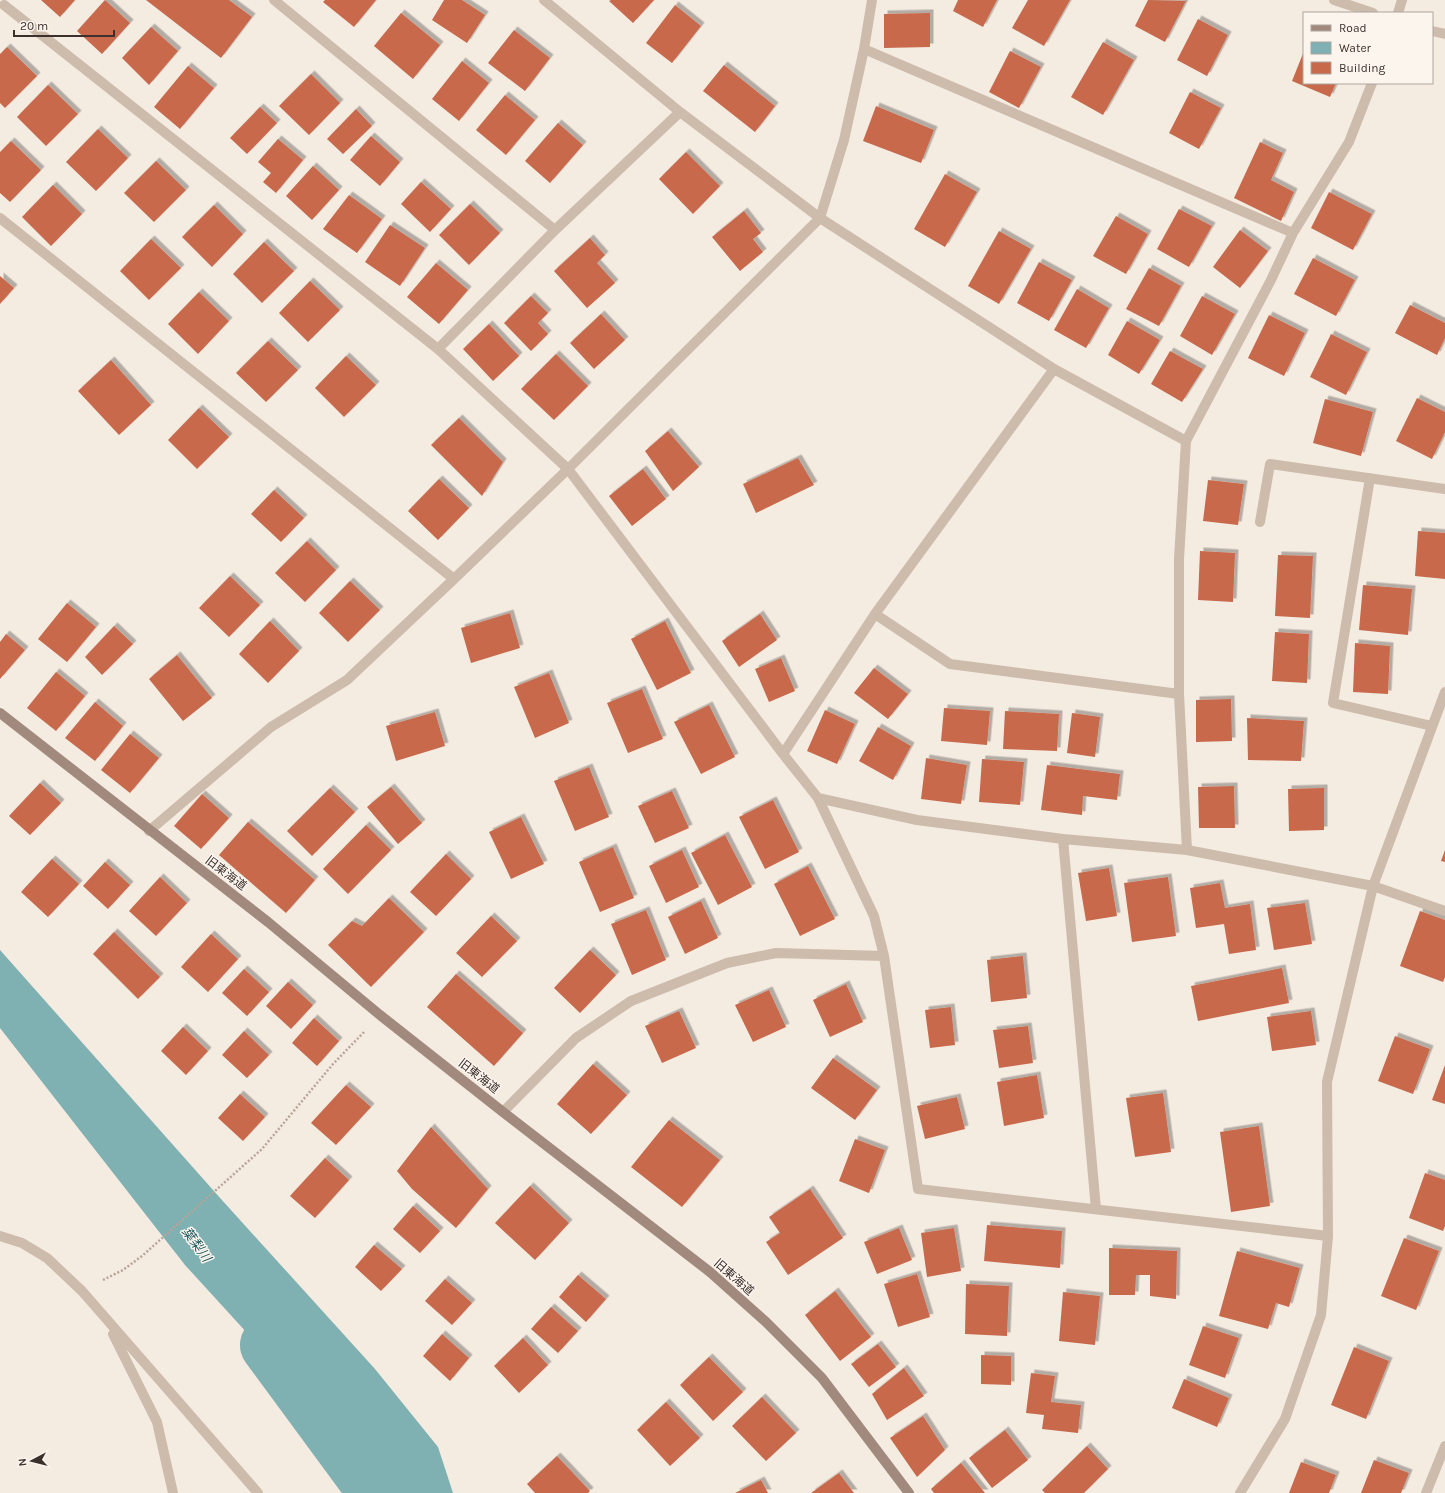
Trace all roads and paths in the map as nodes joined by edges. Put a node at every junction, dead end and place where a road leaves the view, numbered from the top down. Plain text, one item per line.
1 (274, 0) edge
2 (544, 0) edge
3 (872, 0) edge
4 (1334, 0) edge
5 (1402, 0) edge
6 (4, 5) edge
7 (1370, 12) edge
8 (1398, 12) edge
9 (1433, 31) edge
10 (1445, 34) edge
11 (864, 49) junction
12 (1372, 84) edge
13 (680, 112) junction
14 (0, 218) edge
15 (820, 218) junction
16 (556, 230) junction
17 (1293, 233) junction
18 (438, 349) junction
19 (1054, 369) junction
20 (1186, 441) junction
21 (568, 469) junction
22 (1370, 478) junction
23 (1445, 489) edge
24 (1260, 522) dead end
25 (454, 579) junction
26 (875, 614) junction
27 (1445, 692) edge
28 (1179, 694) junction
29 (0, 714) edge
30 (1432, 726) junction
31 (783, 754) junction
32 (818, 798) junction
33 (149, 831) junction
34 (1063, 840) junction
35 (1187, 850) junction
36 (1373, 886) junction
37 (1445, 911) edge
38 (884, 956) junction
39 (380, 1015) junction
40 (503, 1112) junction
41 (1096, 1209) junction
42 (0, 1236) edge
43 (1328, 1236) junction
44 (82, 1291) junction
45 (106, 1319) junction
46 (1445, 1446) edge
47 (173, 1493) edge
48 (258, 1493) edge
49 (909, 1493) edge
50 (1240, 1493) edge
51 (1426, 1493) edge

1 - 16 street
2 - 13 street
3 - 11 street
4 - 7 street
5 - 8 street
6 - 18 street
9 - 10 street
11 - 15 street
11 - 17 street
12 - 17 street
13 - 15 street
13 - 16 street
14 - 25 street
15 - 19 street
15 - 21 street
16 - 18 street
17 - 20 street
18 - 21 street
19 - 20 street
19 - 26 street
20 - 28 street
21 - 25 street
21 - 31 street
22 - 23 street
22 - 24 street
22 - 30 street
25 - 33 street
26 - 28 street
26 - 31 street
27 - 30 street
28 - 35 street
29 - 33 main road, 旧東海道
30 - 36 street
31 - 32 street
32 - 34 street
32 - 38 street
33 - 39 main road, 旧東海道
34 - 35 street
34 - 41 street
35 - 36 street
36 - 37 street
36 - 43 street
38 - 40 street
38 - 41 street
39 - 40 main road, 旧東海道
39 - 44 path
40 - 49 main road, 旧東海道
41 - 43 street
42 - 44 street
43 - 50 street
44 - 45 street
45 - 47 street
45 - 48 street
46 - 51 street

